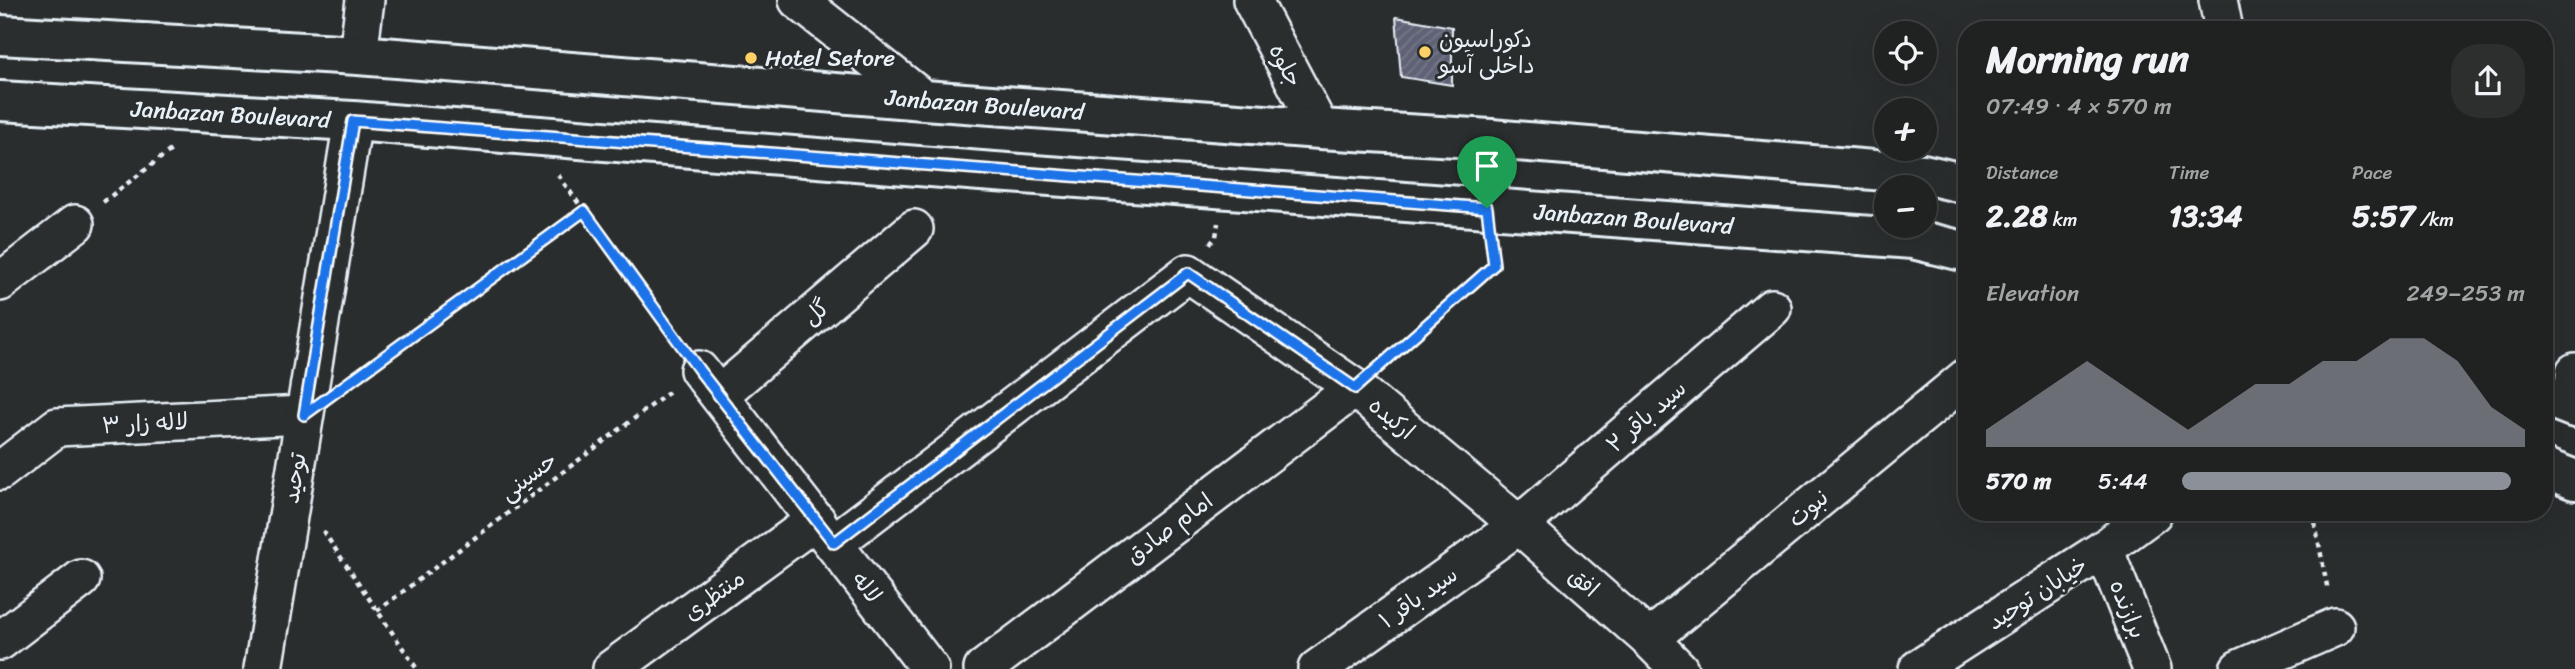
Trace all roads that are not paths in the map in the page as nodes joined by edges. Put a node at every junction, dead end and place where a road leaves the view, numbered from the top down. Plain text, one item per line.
1 (365, 0) edge
2 (798, 0) edge
3 (1252, 0) edge
4 (2218, 0) edge
5 (2222, 21) edge
6 (0, 35) edge
7 (358, 55) junction
8 (924, 100) junction
9 (0, 101) edge
10 (353, 121) junction
11 (1320, 129) junction
12 (1491, 139) junction
13 (1958, 182) edge
14 (1487, 208) junction
15 (75, 224) road end
16 (914, 229) dead end
17 (1958, 250) edge
18 (1188, 273) joint
19 (0, 282) edge
20 (1772, 307) dead end
21 (709, 382) joint
22 (1958, 385) edge
23 (1355, 388) junction
24 (304, 415) junction
25 (0, 471) edge
26 (2553, 471) edge
27 (2575, 480) edge
28 (2142, 521) edge
29 (1519, 525) junction
30 (825, 532) junction
31 (2104, 549) junction
32 (81, 579) dead end
33 (2335, 627) road end
34 (0, 641) edge
35 (1664, 659) edge
36 (262, 669) edge
37 (612, 669) edge
38 (930, 669) edge
39 (983, 669) edge
40 (1317, 669) edge
41 (1918, 669) edge
42 (2152, 669) edge
43 (2239, 669) edge

1 - 7 street
2 - 8 street
3 - 11 street, جلوه
4 - 5 street
6 - 7 main road, Janbazan Boulevard
7 - 8 main road, Janbazan Boulevard
8 - 11 main road, Janbazan Boulevard
9 - 10 main road, Janbazan Boulevard
10 - 14 main road, Janbazan Boulevard
10 - 24 street, توحید
11 - 12 main road, Janbazan Boulevard
12 - 13 main road, Janbazan Boulevard
12 - 14 main road
14 - 17 main road, Janbazan Boulevard
15 - 19 street
16 - 21 street, گل
18 - 23 street, ارکیده
18 - 30 street, منتظری
20 - 29 street, سید باقر ۲
21 - 30 street, لاله
22 - 35 street, نبوت
23 - 29 street, ارکیده
23 - 39 street, امام صادق
24 - 25 street, لاله زار ۳
24 - 36 street, توحید
26 - 27 main road
28 - 31 street, خیابان توحید
29 - 35 street, افق
29 - 40 street, سید باقر ۱
30 - 37 street, منتظری
30 - 38 street, لاله
31 - 41 street, خیابان توحید
31 - 42 street, برازنده
32 - 34 street
33 - 43 street

